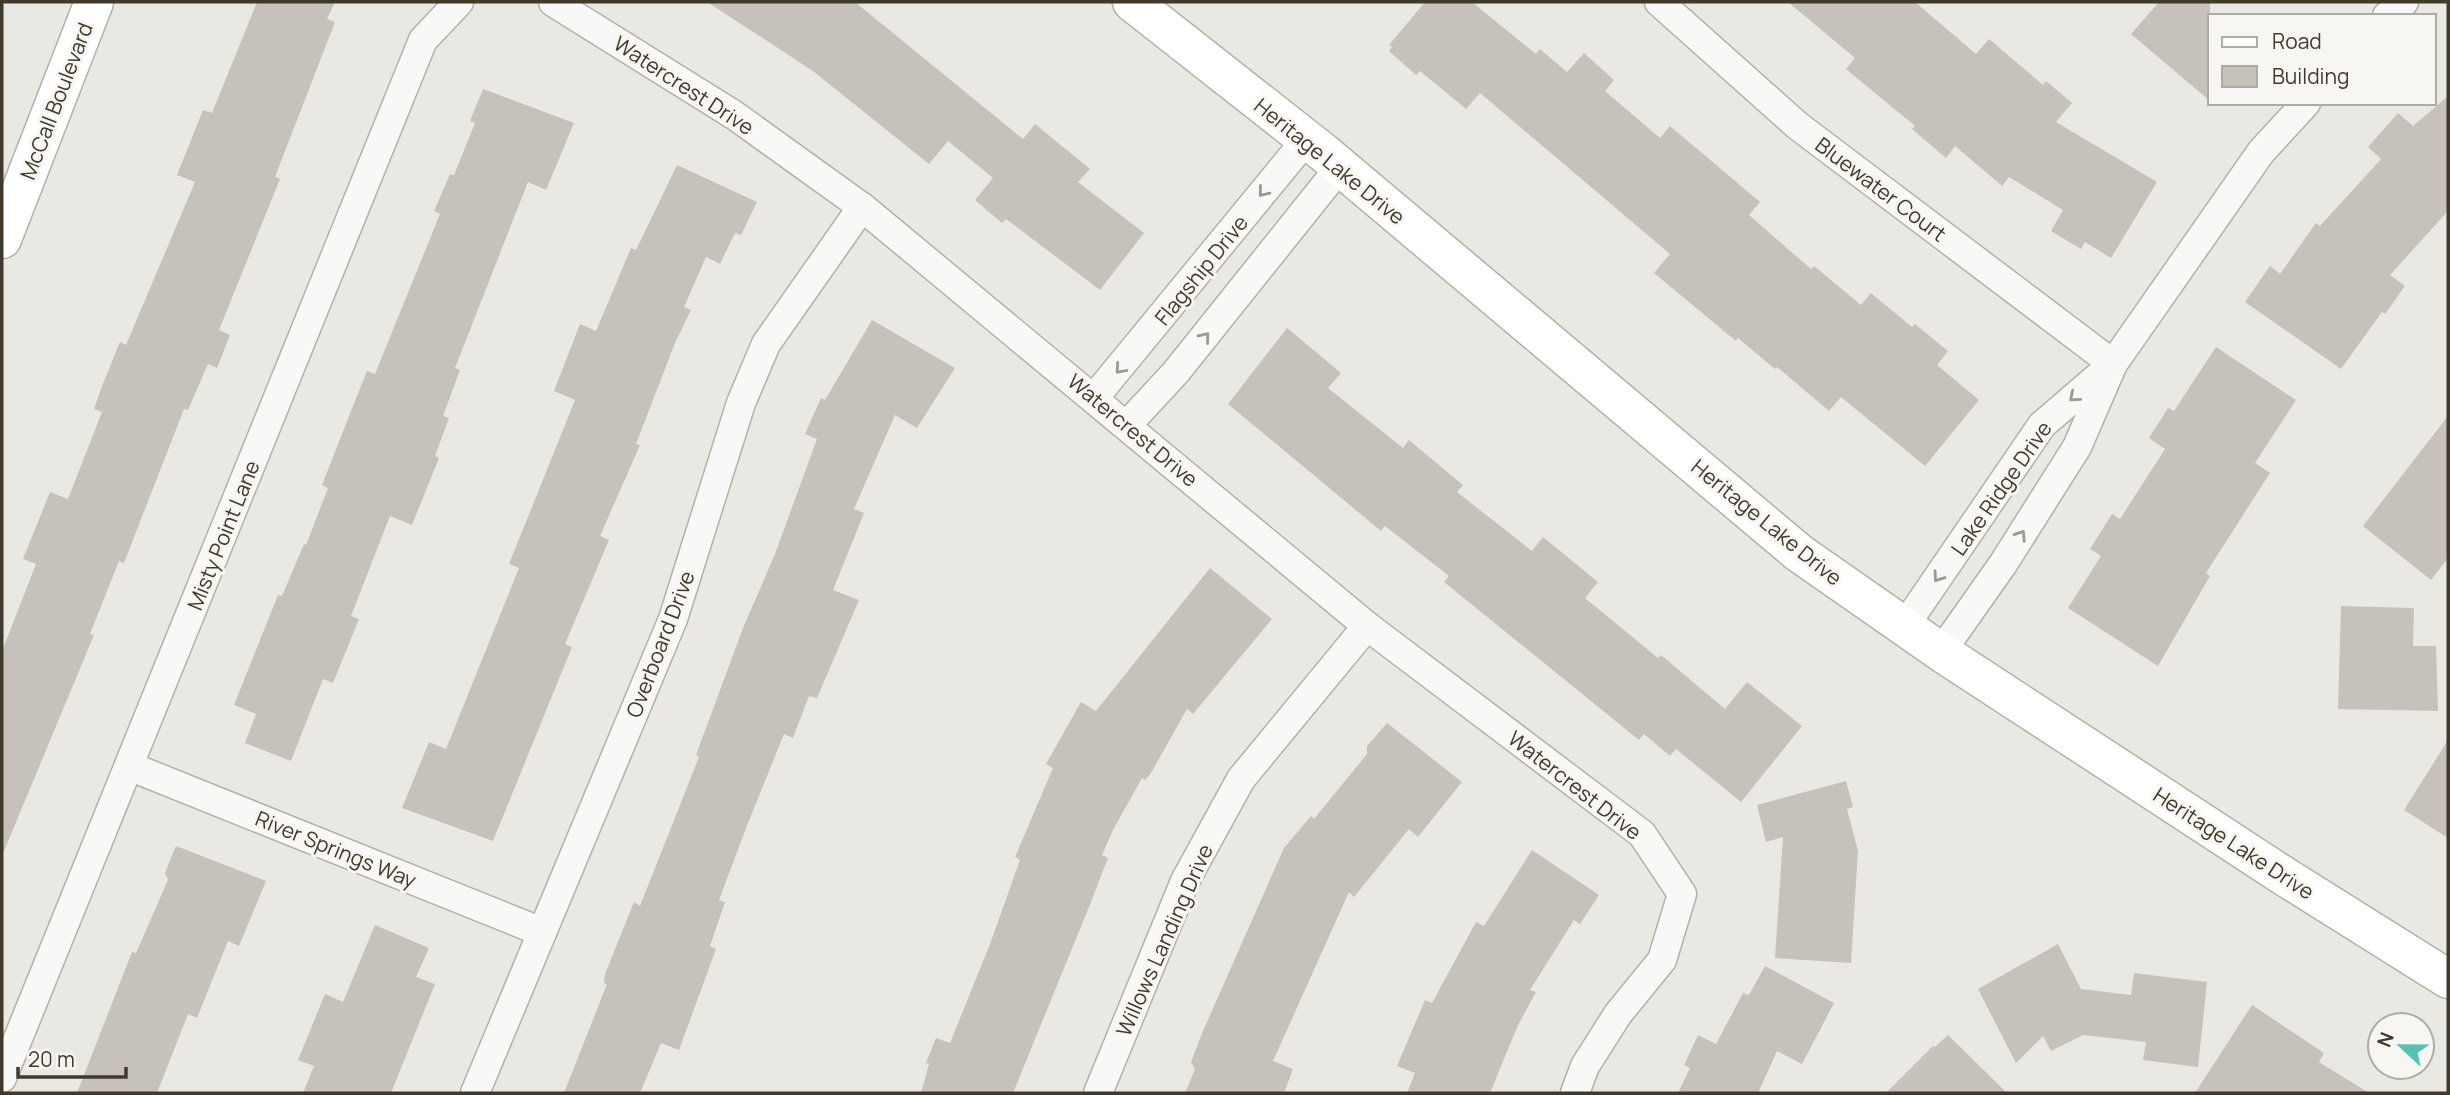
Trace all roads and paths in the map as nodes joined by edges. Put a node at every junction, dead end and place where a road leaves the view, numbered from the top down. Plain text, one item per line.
1 (94, 2) edge
2 (459, 2) edge
3 (553, 2) edge
4 (1132, 2) edge
5 (1659, 2) edge
6 (2304, 105) edge
7 (1306, 140) junction
8 (1340, 167) junction
9 (862, 207) junction
10 (2, 239) edge
11 (2113, 364) junction
12 (1094, 398) junction
13 (1127, 425) junction
14 (1367, 626) junction
15 (1903, 627) junction
16 (1941, 652) junction
17 (129, 766) junction
18 (542, 932) junction
19 (2448, 979) edge
20 (2, 1079) edge
21 (475, 1093) edge
22 (1098, 1093) edge
23 (1574, 1093) edge

1 - 10 street, McCall Boulevard
2 - 17 street, Misty Point Lane
3 - 9 street, Watercrest Drive
4 - 7 street, Heritage Lake Drive
5 - 11 street, Bluewater Court
6 - 11 street, Lake Ridge Drive
7 - 8 street, Heritage Lake Drive
7 -> 12 street, Flagship Drive
13 -> 8 street
8 - 15 street, Heritage Lake Drive
9 - 12 street, Watercrest Drive
9 - 18 street, Overboard Drive
11 -> 15 street, Lake Ridge Drive
16 -> 11 street, Lake Ridge Drive
12 - 13 street, Watercrest Drive
13 - 14 street, Watercrest Drive
14 - 22 street, Willows Landing Drive
14 - 23 street, Watercrest Drive
15 - 16 street, Heritage Lake Drive
16 - 19 street, Heritage Lake Drive
17 - 18 street, River Springs Way
17 - 20 street, Misty Point Lane
18 - 21 street, Overboard Drive

